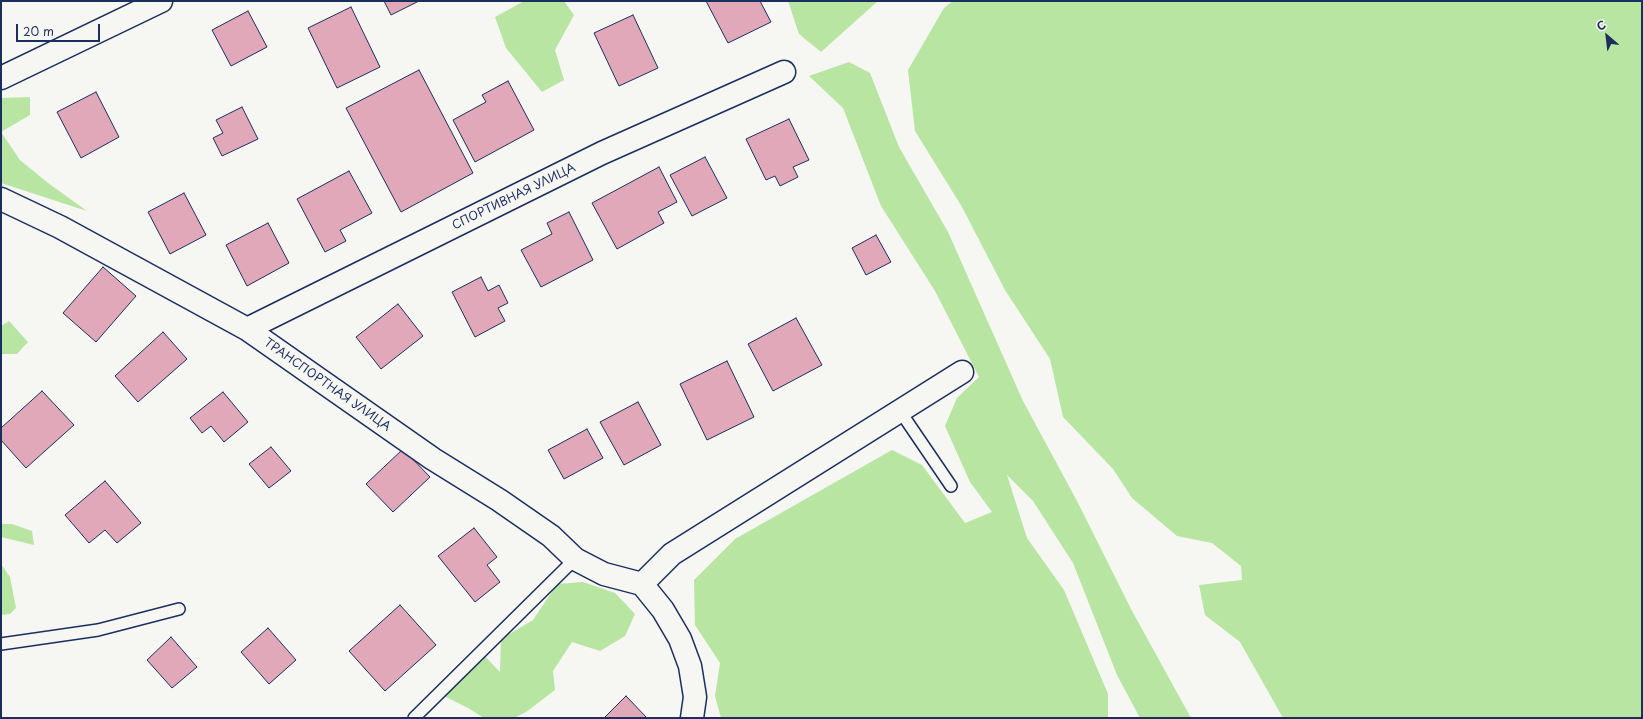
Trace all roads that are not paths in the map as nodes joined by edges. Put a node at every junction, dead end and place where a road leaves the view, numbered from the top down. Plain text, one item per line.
1 (161, 1) edge
2 (784, 72) dead end
3 (1, 78) edge
4 (1, 199) edge
5 (247, 329) junction
6 (962, 372) dead end
7 (900, 411) junction
8 (951, 486) dead end
9 (575, 559) junction
10 (642, 584) junction
11 (179, 609) dead end
12 (1, 644) edge
13 (414, 718) edge
14 (692, 718) edge

1 - 3 street
2 - 5 street, СПОРТИВНАЯ УЛИЦА
4 - 5 street, ТРАНСПОРТНАЯ УЛИЦА
5 - 9 street, ТРАНСПОРТНАЯ УЛИЦА
6 - 7 street
7 - 8 lane
7 - 10 street
9 - 10 street, ТРАНСПОРТНАЯ УЛИЦА
9 - 13 lane
10 - 14 street
11 - 12 lane

